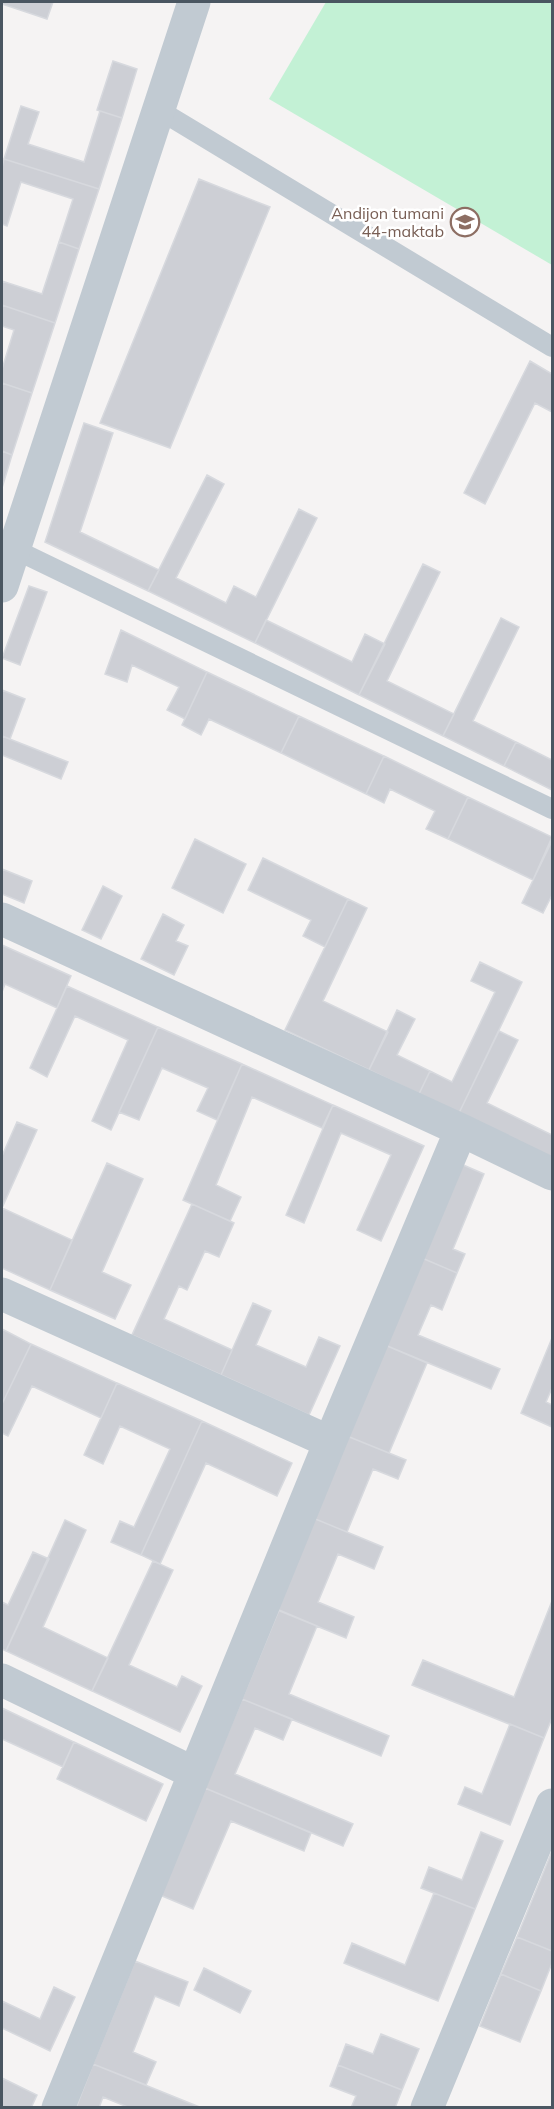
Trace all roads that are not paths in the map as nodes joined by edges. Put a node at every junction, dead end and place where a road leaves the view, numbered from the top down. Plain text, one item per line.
1 (194, 2) edge
2 (159, 110) junction
3 (552, 347) edge
4 (14, 549) junction
5 (2, 586) edge
6 (552, 809) edge
7 (2, 919) edge
8 (461, 1130) junction
9 (552, 1174) edge
10 (2, 1294) edge
11 (330, 1442) junction
12 (2, 1680) edge
13 (194, 1773) junction
14 (552, 1805) edge
15 (58, 2108) edge
16 (427, 2108) edge

1 - 2 street
2 - 3 lane
2 - 4 street
4 - 5 street
4 - 6 lane
7 - 8 street
8 - 9 street
8 - 11 street
10 - 11 street
11 - 13 street
12 - 13 street
13 - 15 street
14 - 16 street

